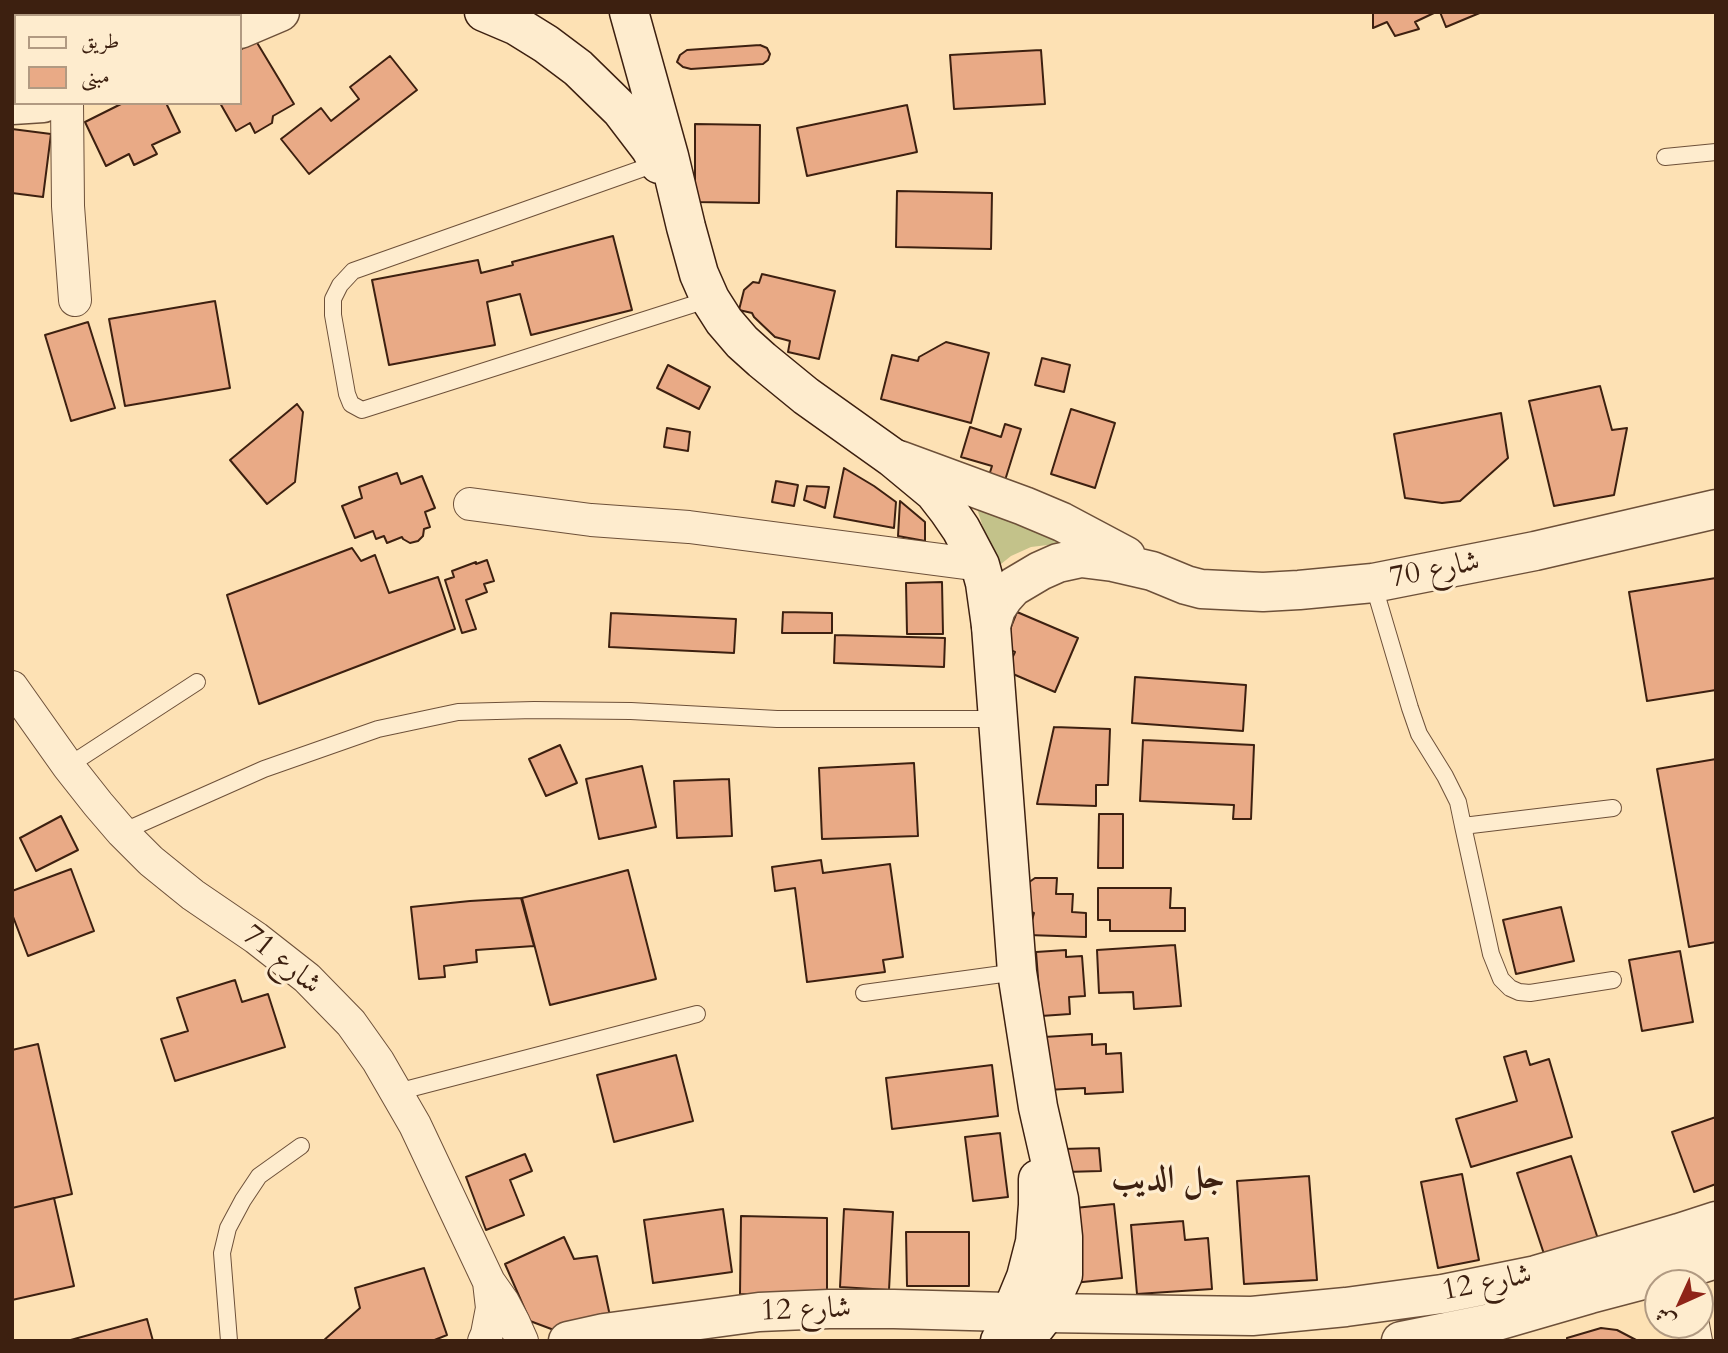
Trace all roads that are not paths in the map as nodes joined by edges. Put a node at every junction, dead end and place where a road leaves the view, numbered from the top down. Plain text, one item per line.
1 (281, 12) edge
2 (484, 12) edge
3 (629, 12) edge
4 (242, 28) edge
5 (67, 105) edge
6 (1716, 152) edge
7 (1665, 157) dead end
8 (658, 163) junction
9 (686, 227) junction
10 (709, 299) junction
11 (75, 300) dead end
12 (893, 458) junction
13 (470, 503) dead end
14 (1716, 509) edge
15 (979, 565) junction
16 (1152, 571) junction
17 (1373, 583) junction
18 (991, 626) junction
19 (197, 682) dead end
20 (12, 687) edge
21 (998, 719) junction
22 (68, 766) junction
23 (1613, 808) dead end
24 (1463, 826) junction
25 (122, 832) junction
26 (1017, 972) junction
27 (1613, 979) dead end
28 (864, 993) dead end
29 (696, 1014) dead end
30 (397, 1092) junction
31 (301, 1146) dead end
32 (1716, 1221) edge
33 (1692, 1261) edge
34 (489, 1282) junction
35 (1014, 1329) edge
36 (1490, 1332) edge
37 (229, 1341) edge
38 (484, 1341) edge
39 (522, 1341) edge
40 (568, 1341) edge
41 (1401, 1341) edge

1 - 4 street
2 - 8 street
3 - 9 street
5 - 11 street
6 - 7 lane
8 - 9 street
8 - 10 lane
9 - 10 street
10 - 12 street
12 - 15 street
12 - 16 street
13 - 15 street
14 - 17 street, شارع 70
15 - 18 street
16 - 17 street, شارع 70
16 - 18 street
17 - 24 lane
18 - 21 street
19 - 22 lane
20 - 22 street, شارع 71
21 - 25 lane
21 - 26 street
22 - 25 street, شارع 71
23 - 24 lane
24 - 27 lane
25 - 30 street, شارع 71
26 - 28 lane
26 - 35 street
29 - 30 lane
30 - 34 street, شارع 71
31 - 37 lane
32 - 33 street, شارع 12
33 - 35 street, شارع 12
33 - 36 street
34 - 38 street, شارع 71
34 - 39 street, شارع 71
35 - 40 street, شارع 12
36 - 41 street

